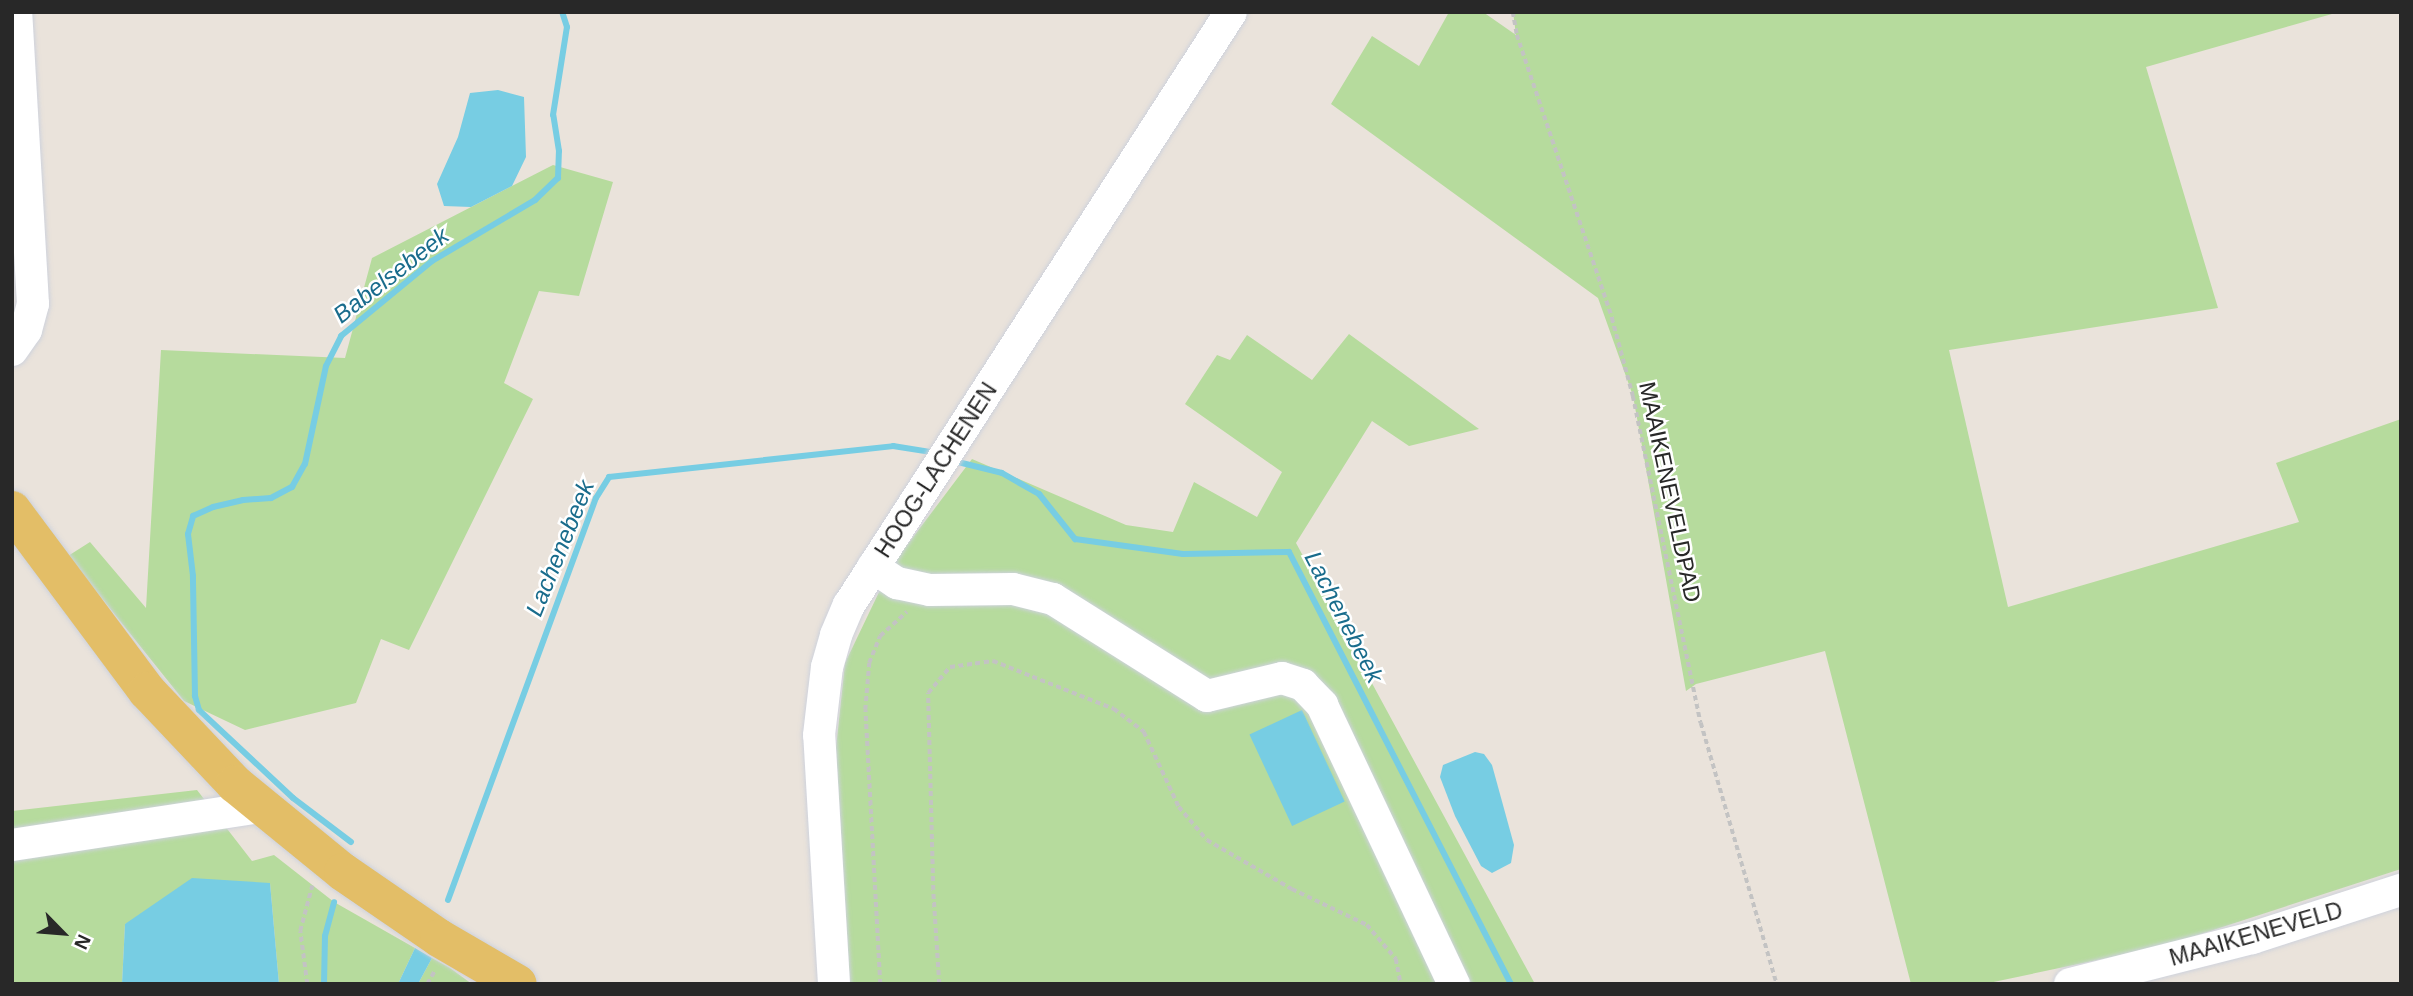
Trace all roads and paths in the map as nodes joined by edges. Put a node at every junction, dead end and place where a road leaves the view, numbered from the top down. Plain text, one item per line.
1 (16, 12) edge
2 (1231, 12) edge
3 (1513, 12) edge
4 (12, 350) edge
5 (12, 510) edge
6 (873, 567) junction
7 (929, 590) junction
8 (261, 807) junction
9 (12, 845) edge
10 (315, 877) dead end
11 (2401, 890) edge
12 (307, 984) edge
13 (518, 984) edge
14 (834, 984) edge
15 (880, 984) edge
16 (939, 984) edge
17 (1401, 984) edge
18 (1454, 984) edge
19 (1777, 984) edge
20 (2070, 984) edge

1 - 4 street
2 - 6 street, HOOG-LACHENEN
3 - 19 path, MAAIKENEVELDPAD
5 - 8 main road
6 - 7 street
6 - 14 street, HOOG-LACHENEN
7 - 15 path
7 - 18 street
8 - 9 street
8 - 13 main road
10 - 12 path
11 - 20 street, MAAIKENEVELD
16 - 17 path

